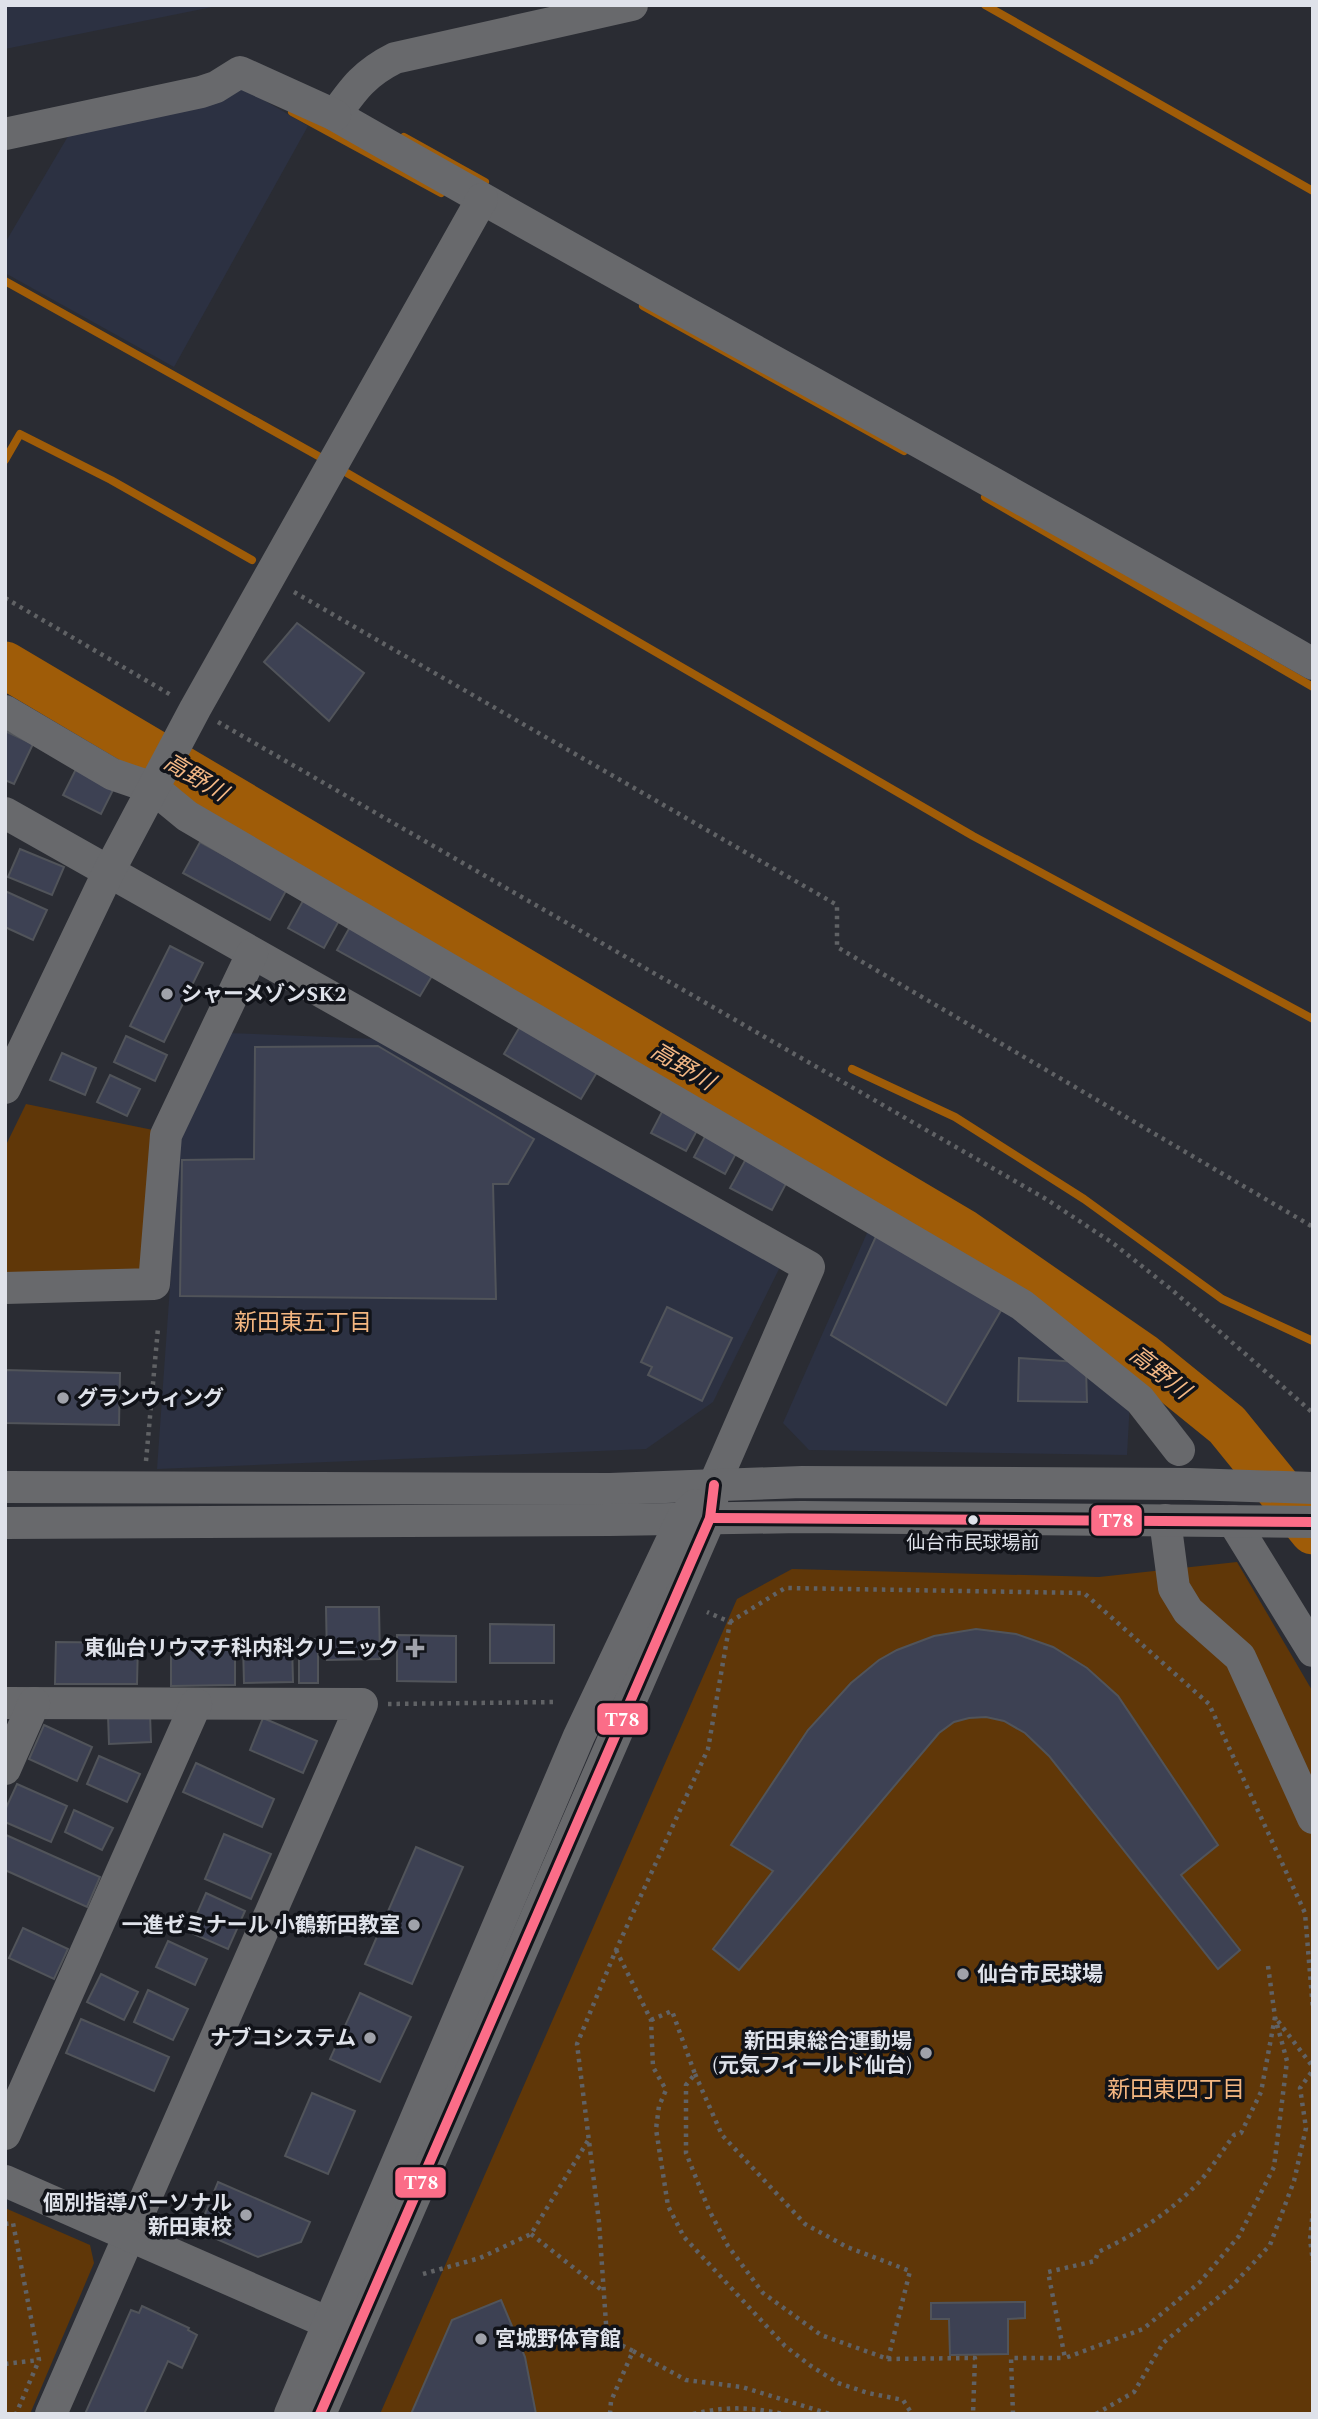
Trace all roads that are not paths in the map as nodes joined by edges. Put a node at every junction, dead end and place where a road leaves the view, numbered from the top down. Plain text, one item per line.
1 (632, 5) edge
2 (335, 115) junction
3 (5, 134) edge
4 (482, 200) junction
5 (1313, 664) edge
6 (5, 711) edge
7 (155, 784) junction
8 (5, 813) edge
9 (108, 873) junction
10 (252, 954) junction
11 (5, 1088) edge
12 (5, 1288) edge
13 (1179, 1450) dead end
14 (714, 1485) junction
15 (5, 1487) edge
16 (1313, 1488) edge
17 (696, 1519) junction
18 (1165, 1520) junction
19 (1233, 1521) junction
20 (1313, 1522) edge
21 (5, 1523) edge
22 (1313, 1651) edge
23 (20, 1703) edge
24 (196, 1704) junction
25 (5, 1769) edge
26 (1313, 1818) edge
27 (5, 2134) edge
28 (5, 2181) edge
29 (129, 2236) junction
30 (341, 2328) junction
31 (51, 2414) edge
32 (290, 2414) edge
33 (320, 2414) edge

1 - 2 street
2 - 3 street
2 - 4 street
4 - 5 street
4 - 7 street
6 - 7 street
7 - 9 street
7 - 13 street
8 - 9 street
9 - 10 street
9 - 11 street
10 - 12 street
10 - 14 street
14 - 15 street
14 - 16 street
14 - 17 street
17 - 18 street
17 - 21 street
17 - 30 street
18 - 19 street
18 - 26 street
19 - 20 street
19 - 22 street
23 - 24 street
23 - 25 street
24 - 27 street
24 - 29 street
28 - 29 street
29 - 30 street
29 - 31 street
30 - 32 street
30 - 33 street

